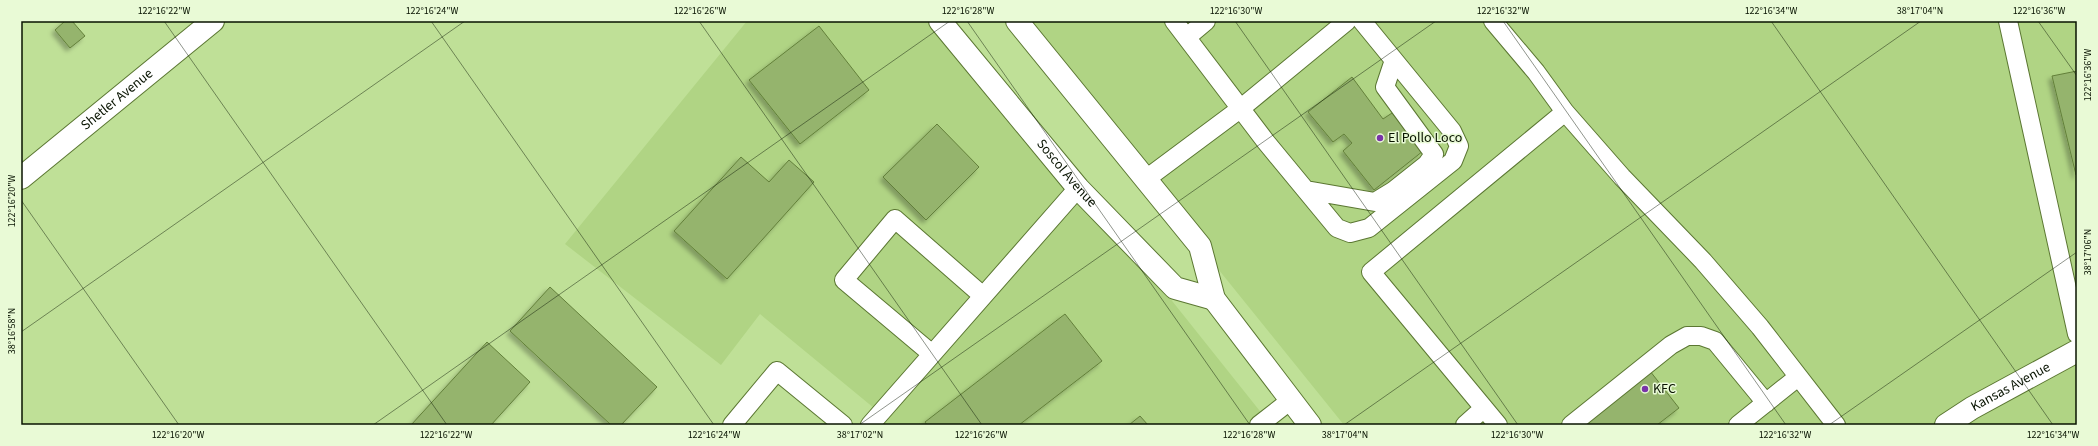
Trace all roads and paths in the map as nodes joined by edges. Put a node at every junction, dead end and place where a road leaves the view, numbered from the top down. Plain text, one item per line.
1 (212, 21) edge
2 (940, 21) edge
3 (1017, 21) edge
4 (1174, 21) edge
5 (1206, 21) edge
6 (1347, 21) edge
7 (1362, 21) edge
8 (1493, 21) edge
9 (2008, 21) edge
10 (1186, 36) junction
11 (1394, 60) junction
12 (1240, 109) junction
13 (1565, 112) junction
14 (21, 178) edge
15 (1146, 179) junction
16 (1078, 188) junction
17 (1306, 190) junction
18 (983, 296) junction
19 (1214, 299) junction
20 (2077, 334) edge
21 (2077, 351) edge
22 (932, 354) junction
23 (1798, 377) junction
24 (1291, 400) junction
25 (1766, 403) junction
26 (1484, 408) junction
27 (732, 425) edge
28 (843, 425) edge
29 (870, 425) edge
30 (1259, 425) edge
31 (1310, 425) edge
32 (1465, 425) edge
33 (1498, 425) edge
34 (1571, 425) edge
35 (1738, 425) edge
36 (1836, 425) edge
37 (1946, 425) edge

1 - 14 main road, Shetler Avenue
2 - 16 main road, Soscol Avenue
3 - 15 main road
4 - 10 lane
5 - 10 lane
6 - 12 lane
7 - 11 lane
8 - 13 lane
9 - 20 lane
10 - 12 lane
11 - 17 lane
11 - 17 lane
12 - 15 lane
12 - 17 lane
13 - 23 lane
13 - 26 lane
15 - 19 main road
16 - 18 lane
16 - 19 main road, Soscol Avenue
18 - 22 lane
18 - 22 lane
19 - 24 main road
21 - 37 main road, Kansas Avenue
22 - 29 lane
23 - 25 lane
23 - 36 lane
24 - 30 lane
24 - 31 main road
25 - 34 lane
25 - 35 lane
26 - 32 lane
26 - 33 lane
27 - 28 lane

